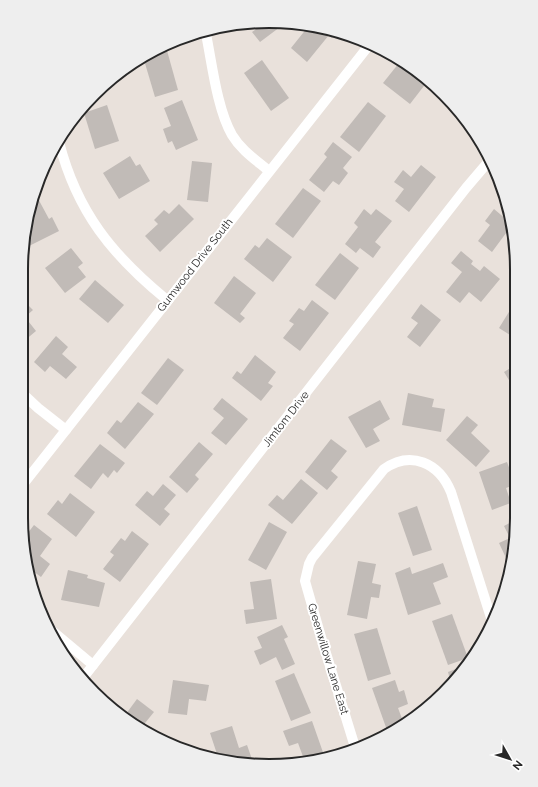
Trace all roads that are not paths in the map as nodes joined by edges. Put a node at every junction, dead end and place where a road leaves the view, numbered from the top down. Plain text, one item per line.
1 (206, 36) edge
2 (366, 49) edge
3 (61, 147) edge
4 (486, 164) edge
5 (270, 171) junction
6 (167, 300) junction
7 (28, 399) edge
8 (66, 430) junction
9 (28, 479) edge
10 (490, 614) edge
11 (59, 637) edge
12 (93, 665) junction
13 (86, 675) edge
14 (354, 743) edge

1 - 5 street
2 - 5 street, Gumwood Drive South
3 - 6 street
4 - 12 street, Jimtom Drive
5 - 6 street, Gumwood Drive South
6 - 8 street, Gumwood Drive South
7 - 8 street
8 - 9 street, Gumwood Drive South
10 - 14 street, Greenwillow Lane East
11 - 12 street
12 - 13 street, Jimtom Drive

